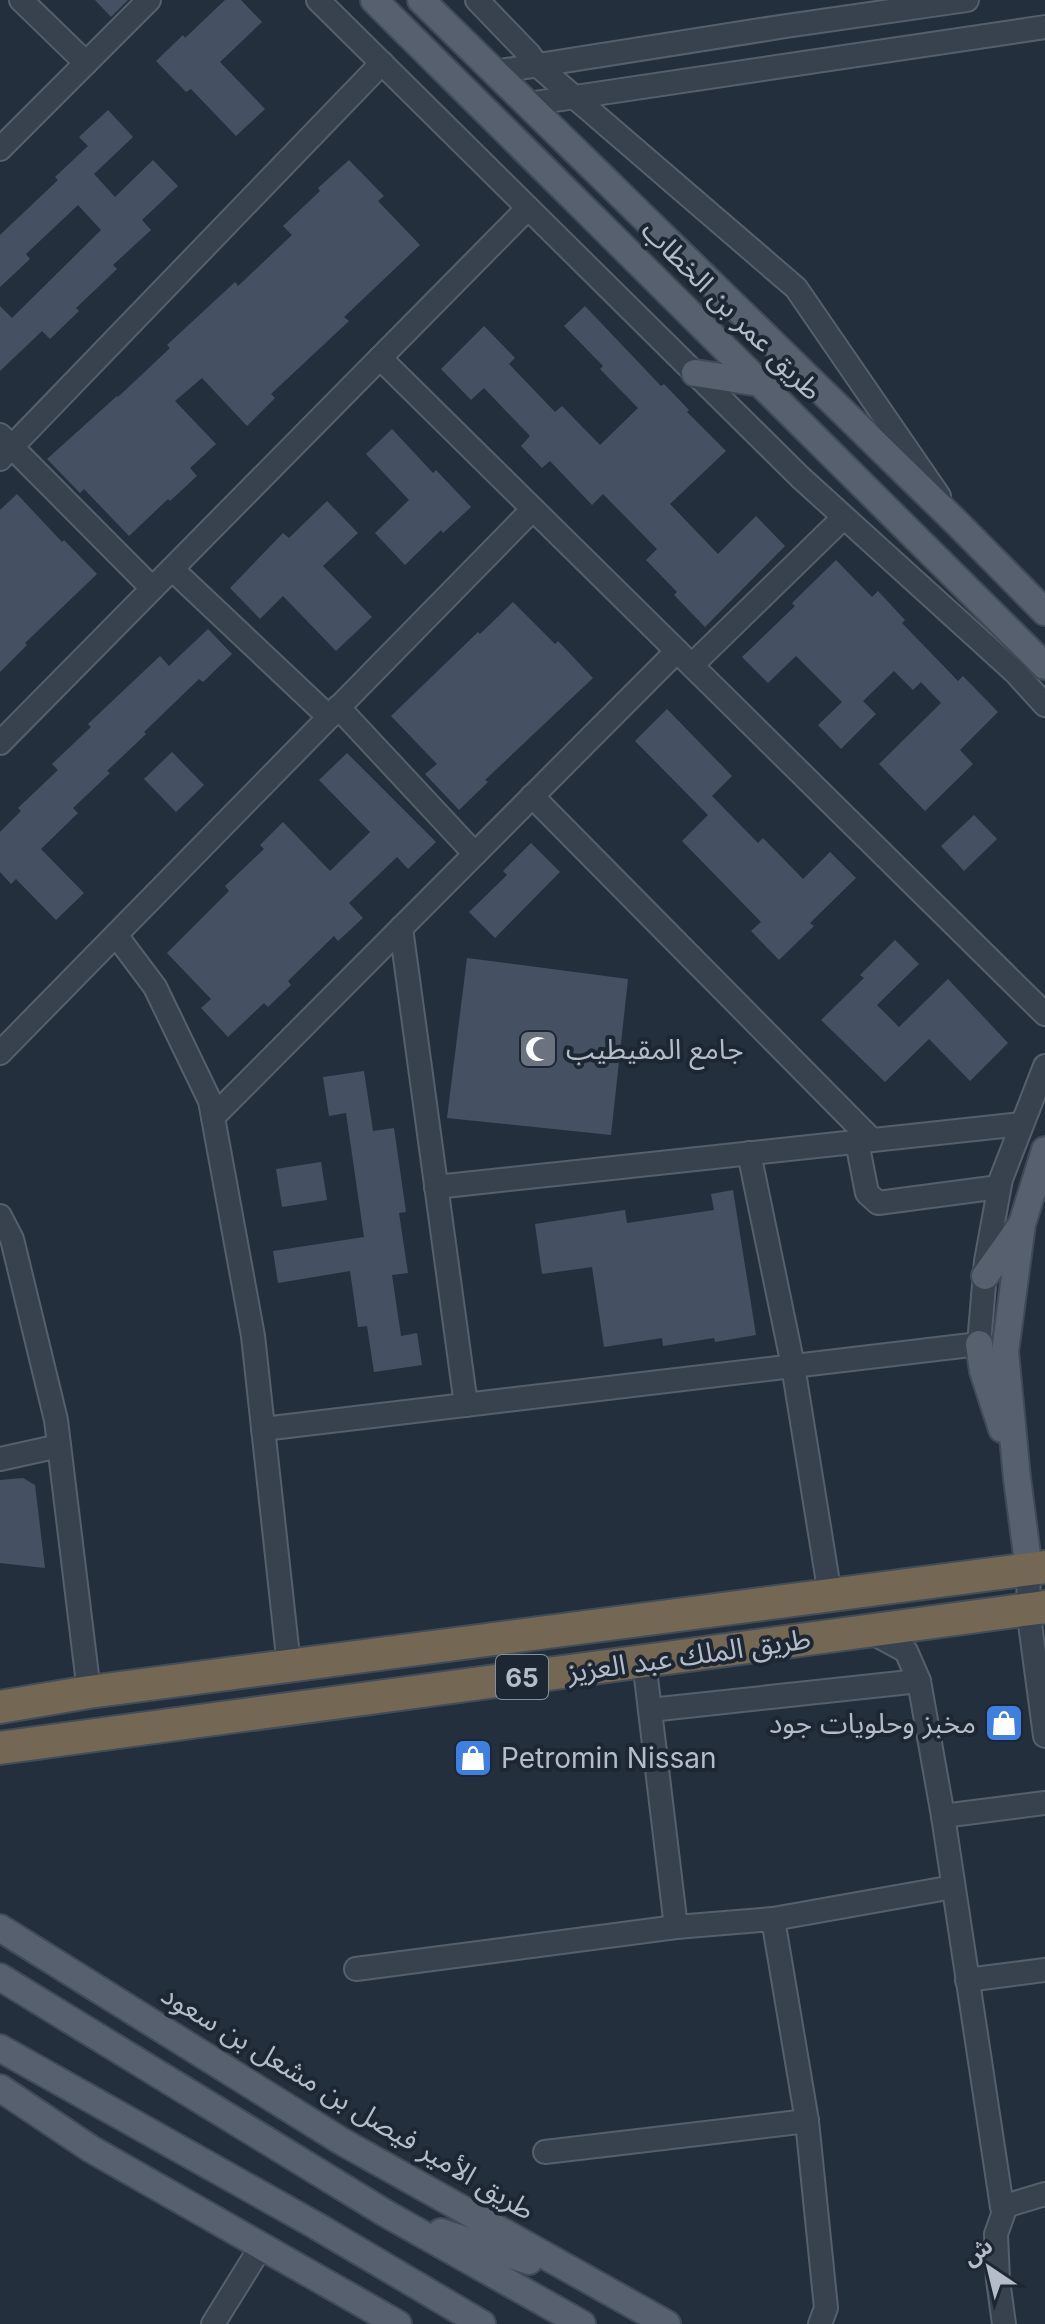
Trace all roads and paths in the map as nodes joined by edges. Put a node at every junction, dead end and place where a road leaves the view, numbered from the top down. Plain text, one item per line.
1 (21, 0) edge
2 (149, 0) edge
3 (318, 0) edge
4 (374, 0) edge
5 (421, 0) edge
6 (477, 0) edge
7 (961, 0) edge
8 (436, 10) edge
9 (1045, 27) edge
10 (964, 39) junction
11 (86, 63) junction
12 (382, 63) junction
13 (537, 65) junction
14 (494, 72) junction
15 (574, 97) junction
16 (528, 104) junction
17 (0, 149) edge
18 (528, 208) junction
19 (380, 358) junction
20 (695, 373) junction
21 (760, 383) junction
22 (4, 447) edge
23 (533, 509) junction
24 (843, 518) junction
25 (958, 524) junction
26 (172, 569) junction
27 (152, 588) junction
28 (1045, 612) edge
29 (684, 658) junction
30 (1045, 666) edge
31 (1045, 705) edge
32 (334, 712) junction
33 (1, 740) edge
34 (532, 796) junction
35 (475, 854) junction
36 (401, 928) junction
37 (116, 935) junction
38 (1045, 1014) edge
39 (0, 1053) edge
40 (1045, 1066) edge
41 (213, 1117) junction
42 (1022, 1124) junction
43 (864, 1141) junction
44 (1045, 1150) edge
45 (749, 1153) junction
46 (436, 1187) junction
47 (999, 1187) junction
48 (0, 1216) edge
49 (1022, 1224) junction
50 (985, 1276) junction
51 (979, 1344) junction
52 (793, 1366) junction
53 (466, 1405) junction
54 (263, 1429) junction
55 (59, 1446) junction
56 (0, 1459) edge
57 (1017, 1478) junction
58 (1037, 1569) edge
59 (830, 1595) junction
60 (1037, 1608) edge
61 (868, 1630) junction
62 (644, 1661) junction
63 (289, 1666) junction
64 (919, 1681) junction
65 (89, 1692) junction
66 (0, 1707) edge
67 (650, 1710) junction
68 (1045, 1736) edge
69 (0, 1750) edge
70 (1045, 1803) edge
71 (943, 1816) junction
72 (953, 1887) junction
73 (773, 1919) junction
74 (676, 1927) junction
75 (0, 1928) edge
76 (356, 1969) dead end
77 (1045, 1970) edge
78 (0, 1977) edge
79 (967, 1980) junction
80 (0, 2049) edge
81 (0, 2088) edge
82 (807, 2121) junction
83 (91, 2149) junction
84 (545, 2152) dead end
85 (1045, 2194) edge
86 (1006, 2206) junction
87 (385, 2213) junction
88 (262, 2245) junction
89 (586, 2279) junction
90 (213, 2324) edge
91 (398, 2324) edge
92 (482, 2324) edge
93 (582, 2324) edge
94 (667, 2324) edge
95 (820, 2324) edge
96 (1004, 2324) edge

1 - 11 street
2 - 11 street
3 - 12 street
4 - 21 main road, طريق عمر بن الخطاب
5 - 8 main road, طريق عمر بن الخطاب
6 - 13 street
7 - 10 street
7 - 13 street
8 - 14 main road, طريق عمر بن الخطاب
9 - 10 street
10 - 15 street
11 - 17 street
12 - 18 street
12 - 22 street
13 - 14 street
13 - 15 street
14 - 16 main road, طريق عمر بن الخطاب
15 - 16 street
15 - 25 street
16 - 25 main road, طريق عمر بن الخطاب
18 - 19 street
18 - 20 street
19 - 23 street
19 - 26 street
20 - 21 main road
20 - 24 street
21 - 30 main road, طريق عمر بن الخطاب
22 - 27 street
23 - 29 street
23 - 32 street
24 - 29 street
24 - 31 street
25 - 28 main road, طريق عمر بن الخطاب
26 - 27 street
26 - 32 street
27 - 33 street
29 - 34 street
29 - 38 street
32 - 35 street
32 - 37 street
34 - 35 street
34 - 43 street
35 - 36 street
36 - 41 street
36 - 46 street
37 - 39 street
37 - 41 street
40 - 42 street
41 - 54 street
42 - 43 street
42 - 47 street
43 - 45 street
43 - 47 street
44 - 49 main road
45 - 46 street
45 - 52 street
46 - 53 street
47 - 50 street
48 - 55 street
49 - 50 main road
49 - 57 main road
50 - 51 street
51 - 52 street
51 - 57 main road
52 - 53 street
52 - 59 street
53 - 54 street
54 - 63 street
55 - 56 street
55 - 65 street
57 - 58 main road
58 - 59 highway, طريق الملك عبد العزيز / 65
58 - 60 street
59 - 63 highway, طريق الملك عبد العزيز / 65
60 - 61 highway, طريق الملك عبد العزيز / 65
60 - 68 street
61 - 62 highway, طريق الملك عبد العزيز / 65
61 - 64 street
62 - 67 street
62 - 69 highway, طريق الملك عبد العزيز / 65
63 - 65 highway, طريق الملك عبد العزيز / 65
64 - 67 street
64 - 71 street
65 - 66 highway, طريق الملك عبد العزيز / 65
67 - 74 street
70 - 71 street
71 - 72 street
72 - 73 street
72 - 79 street
73 - 74 street
73 - 82 street
74 - 76 street
75 - 89 main road, طريق الأمير فيصل بن مشعل بن سعود
77 - 79 street
78 - 87 main road
79 - 86 street
80 - 83 main road
80 - 92 main road
81 - 83 main road
82 - 84 street
82 - 95 street
83 - 88 main road
85 - 86 street
86 - 96 street
87 - 89 main road
87 - 93 main road
88 - 90 street
88 - 91 main road
89 - 94 main road, طريق الأمير فيصل بن مشعل بن سعود

